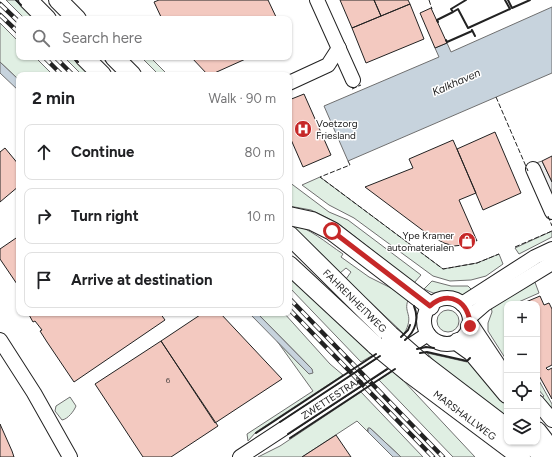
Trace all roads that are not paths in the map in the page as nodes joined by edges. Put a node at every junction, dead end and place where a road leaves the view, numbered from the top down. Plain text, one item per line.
1 (52, 0) edge
2 (58, 0) edge
3 (317, 0) edge
4 (38, 7) edge
5 (74, 16) edge
6 (339, 48) junction
7 (87, 60) edge
8 (117, 60) edge
9 (99, 72) edge
10 (129, 72) edge
11 (353, 80) dead end
12 (292, 81) edge
13 (533, 169) dead end
14 (552, 212) edge
15 (292, 217) edge
16 (292, 238) edge
17 (552, 249) edge
18 (552, 262) edge
19 (292, 267) edge
20 (462, 304) junction
21 (430, 306) junction
22 (470, 322) junction
23 (428, 334) junction
24 (0, 340) edge
25 (383, 340) junction
26 (458, 342) junction
27 (416, 368) junction
28 (504, 374) edge
29 (504, 390) edge
30 (540, 406) edge
31 (552, 420) edge
32 (540, 421) edge
33 (504, 426) edge
34 (540, 435) edge
35 (552, 436) edge
36 (530, 445) edge
37 (70, 457) edge
38 (240, 457) edge
39 (521, 457) edge
40 (546, 457) edge
41 (550, 457) edge

1 - 4 main road
2 - 5 main road
3 - 6 street
6 - 11 street
6 - 12 street
7 - 9 main road
8 - 10 main road
13 - 14 street
15 - 21 main road
16 - 25 main road, FAHRENHEITWEG
17 - 20 street
18 - 22 street
19 - 25 main road, FAHRENHEITWEG
20 - 21 street
20 - 22 street
21 - 23 street
22 - 26 street
22 - 28 main road
23 - 26 street
23 - 38 street, ZWETTESTRAAT
24 - 37 street
25 - 27 main road, FAHRENHEITWEG, bridge
26 - 29 main road
27 - 33 main road, MARSHALLWEG
27 - 39 main road, MARSHALLWEG
30 - 31 street
32 - 35 main road
34 - 41 main road
36 - 40 main road

